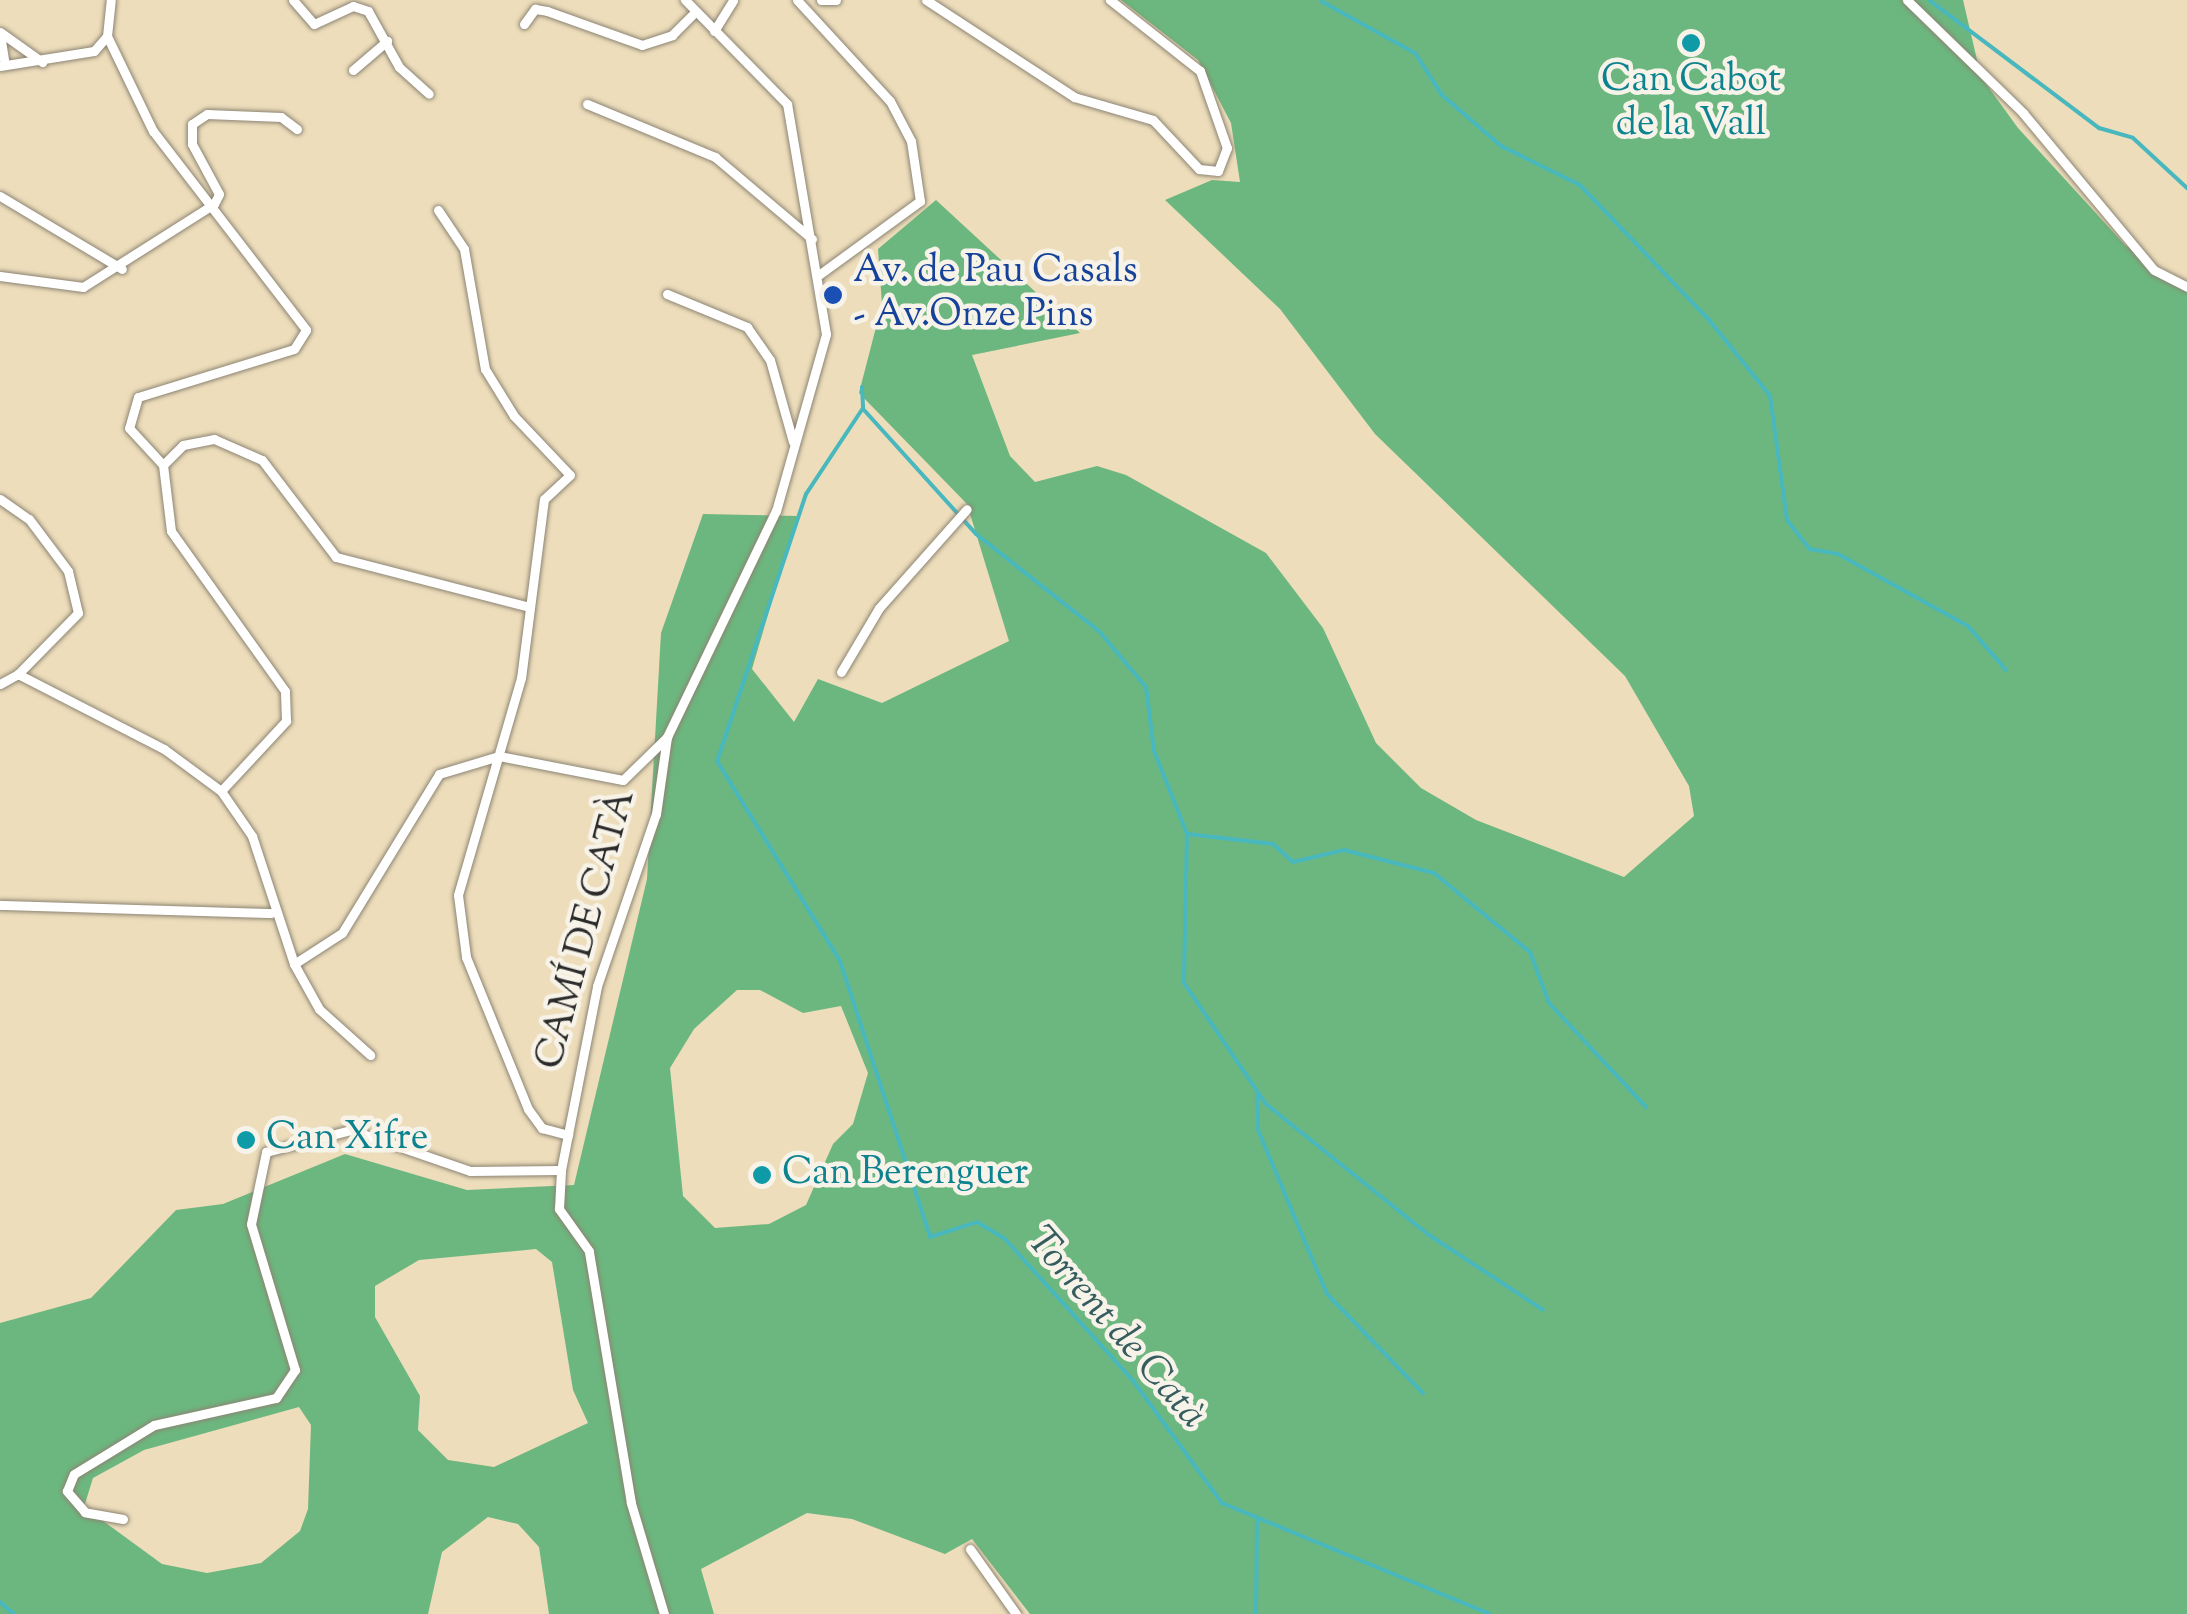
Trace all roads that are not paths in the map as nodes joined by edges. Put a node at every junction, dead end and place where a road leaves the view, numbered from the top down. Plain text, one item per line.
1 (112, 0) edge
2 (293, 0) edge
3 (685, 0) edge
4 (733, 0) edge
5 (797, 0) edge
6 (821, 0) edge
7 (836, 0) edge
8 (926, 0) edge
9 (1110, 0) edge
10 (1907, 0) edge
11 (694, 14) junction
12 (524, 24) dead end
13 (714, 31) junction
14 (0, 34) edge
15 (107, 36) junction
16 (387, 42) junction
17 (42, 62) junction
18 (3, 65) edge
19 (353, 70) dead end
20 (429, 94) dead end
21 (587, 104) dead end
22 (297, 129) dead end
23 (0, 196) edge
24 (214, 204) junction
25 (438, 210) dead end
26 (812, 239) junction
27 (122, 269) junction
28 (820, 274) junction
29 (0, 276) edge
30 (2187, 287) edge
31 (667, 294) dead end
32 (793, 442) junction
33 (162, 465) junction
34 (0, 499) edge
35 (967, 509) dead end
36 (530, 607) junction
37 (841, 672) dead end
38 (18, 674) junction
39 (0, 684) edge
40 (667, 736) junction
41 (499, 756) junction
42 (221, 792) junction
43 (0, 905) edge
44 (272, 913) junction
45 (294, 964) junction
46 (370, 1055) dead end
47 (568, 1135) junction
48 (561, 1170) junction
49 (124, 1519) dead end
50 (970, 1549) dead end
51 (664, 1614) edge
52 (1016, 1614) edge

1 - 15 street
2 - 16 street
3 - 11 street
4 - 13 street
5 - 28 street
6 - 7 street
8 - 9 street
10 - 30 street
11 - 12 street
11 - 13 street
13 - 26 street
14 - 17 street
14 - 18 street
15 - 17 street
15 - 24 street
16 - 19 street
16 - 20 street
17 - 18 street
21 - 26 street
22 - 24 street
23 - 27 street
24 - 27 street
24 - 33 street
25 - 36 street
26 - 28 street
27 - 29 street
28 - 32 street, CAMÍ DE CATÀ
31 - 32 street
32 - 40 street, CAMÍ DE CATÀ
33 - 36 street
33 - 42 street
34 - 38 street
35 - 37 street
36 - 41 street
38 - 39 street
38 - 42 street
40 - 41 street
40 - 47 street, CAMÍ DE CATÀ
41 - 45 street
41 - 47 street
42 - 44 street
43 - 44 street
44 - 45 street
45 - 46 street
47 - 48 street, CAMÍ DE CATÀ
48 - 49 street
48 - 51 street, CAMÍ DE CATÀ
50 - 52 street

